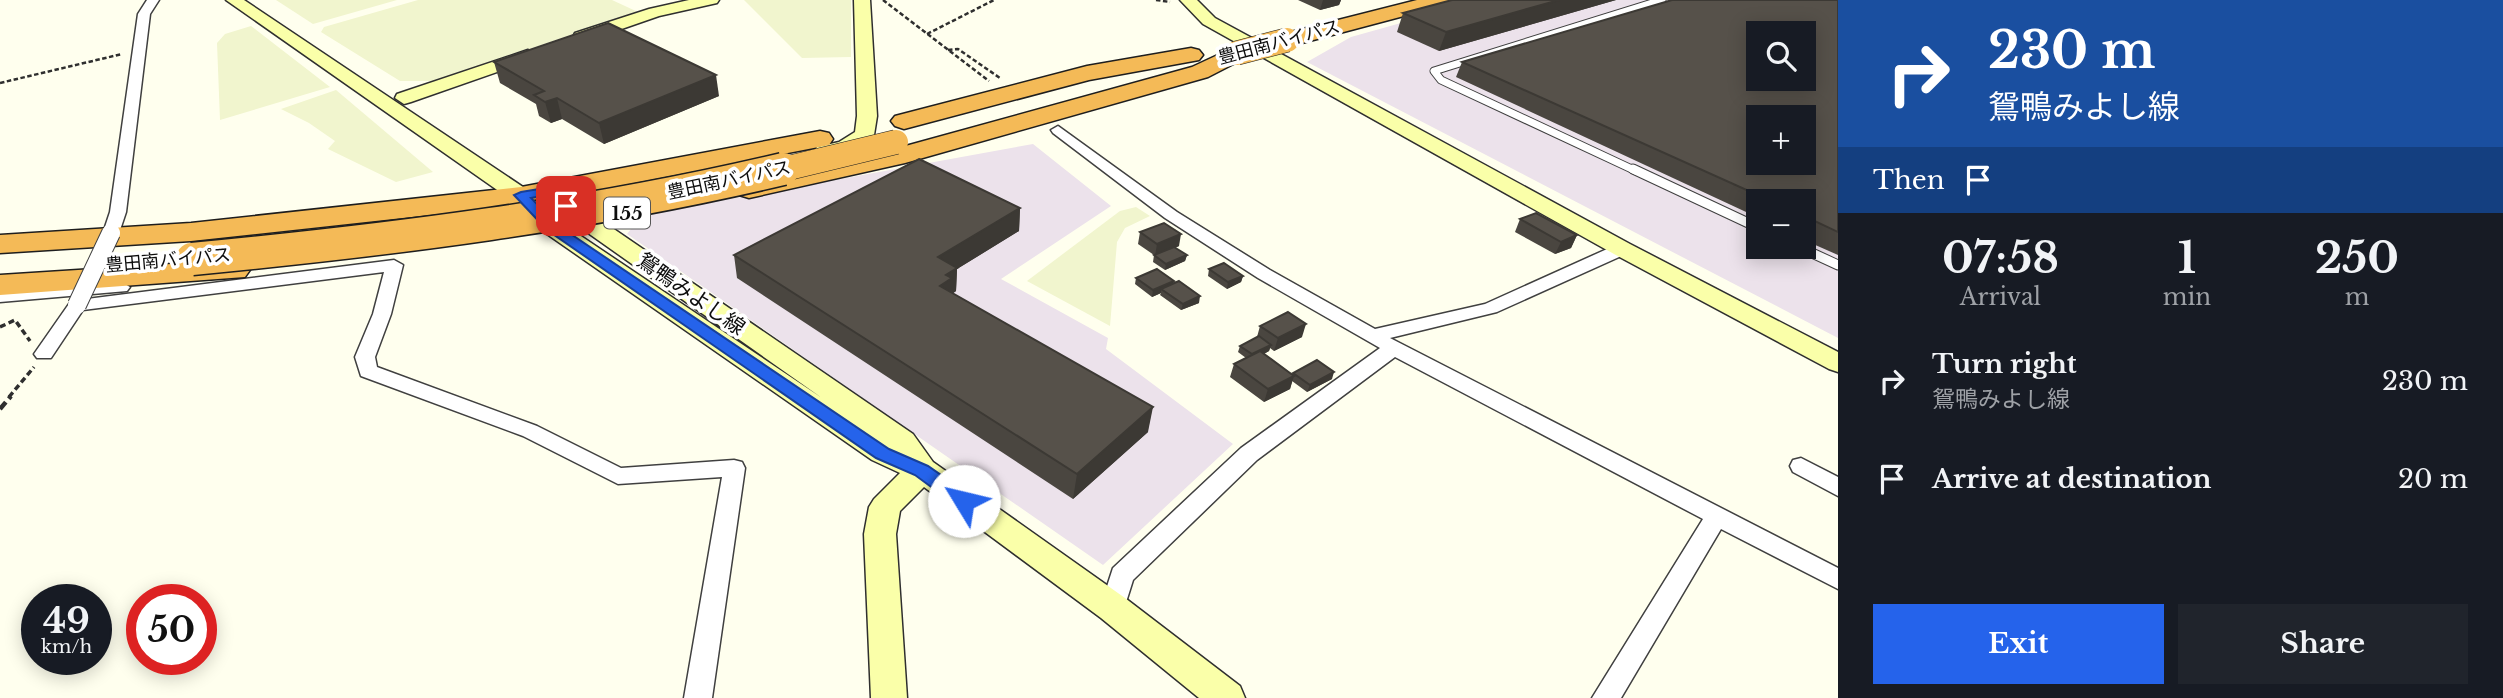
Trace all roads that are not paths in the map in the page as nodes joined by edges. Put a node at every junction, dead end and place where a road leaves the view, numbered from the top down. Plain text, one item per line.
1 (152, 0) edge
2 (234, 0) edge
3 (253, 0) edge
4 (711, 0) edge
5 (862, 0) edge
6 (1188, 0) edge
7 (1442, 0) edge
8 (1662, 0) edge
9 (568, 41) edge
10 (544, 50) edge
11 (1237, 53) junction
12 (404, 98) junction
13 (1058, 130) dead end
14 (900, 132) junction
15 (686, 165) junction
16 (758, 166) junction
17 (533, 194) junction
18 (705, 198) junction
19 (587, 221) junction
20 (1746, 222) edge
21 (552, 227) junction
22 (0, 244) edge
23 (1622, 248) junction
24 (1816, 255) edge
25 (1838, 265) edge
26 (254, 269) junction
27 (0, 272) edge
28 (0, 285) edge
29 (0, 297) edge
30 (78, 305) junction
31 (1373, 336) junction
32 (1394, 348) junction
33 (44, 354) road end
34 (1838, 363) edge
35 (1801, 466) dead end
36 (922, 470) junction
37 (1838, 488) edge
38 (1717, 516) junction
39 (1838, 579) edge
40 (1113, 608) junction
41 (698, 698) edge
42 (889, 698) edge
43 (1227, 698) edge
44 (1606, 698) edge

1 - 30 street, bridge
2 - 17 main road, 鴛鴨みよし線
3 - 12 street
4 - 9 main road
5 - 16 main road
6 - 23 main road
7 - 11 highway, 豊田南バイパス / 155, bridge
8 - 20 lane
10 - 12 main road
11 - 14 highway, 豊田南バイパス / 155
11 - 18 highway, 155
12 - 17 main road, 鴛鴨みよし線
13 - 31 street
14 - 15 highway, 155
14 - 27 highway, 豊田南バイパス / 155, bridge
15 - 16 street
15 - 17 highway, 155
16 - 18 street
17 - 19 main road, 鴛鴨みよし線
17 - 21 main road, 鴛鴨みよし線
17 - 22 highway, 155
18 - 19 highway, 155
19 - 21 highway, 155
19 - 36 main road, 鴛鴨みよし線
21 - 26 highway, 155
21 - 36 main road, 鴛鴨みよし線
23 - 31 street
23 - 34 main road
24 - 25 lane
26 - 28 highway, 155
26 - 29 street
30 - 33 street
30 - 41 street
31 - 32 street
32 - 38 street
32 - 40 street
35 - 37 street
36 - 40 street, 鴛鴨みよし線
36 - 42 main road
38 - 39 street
38 - 44 street
40 - 43 street, 鴛鴨みよし線

